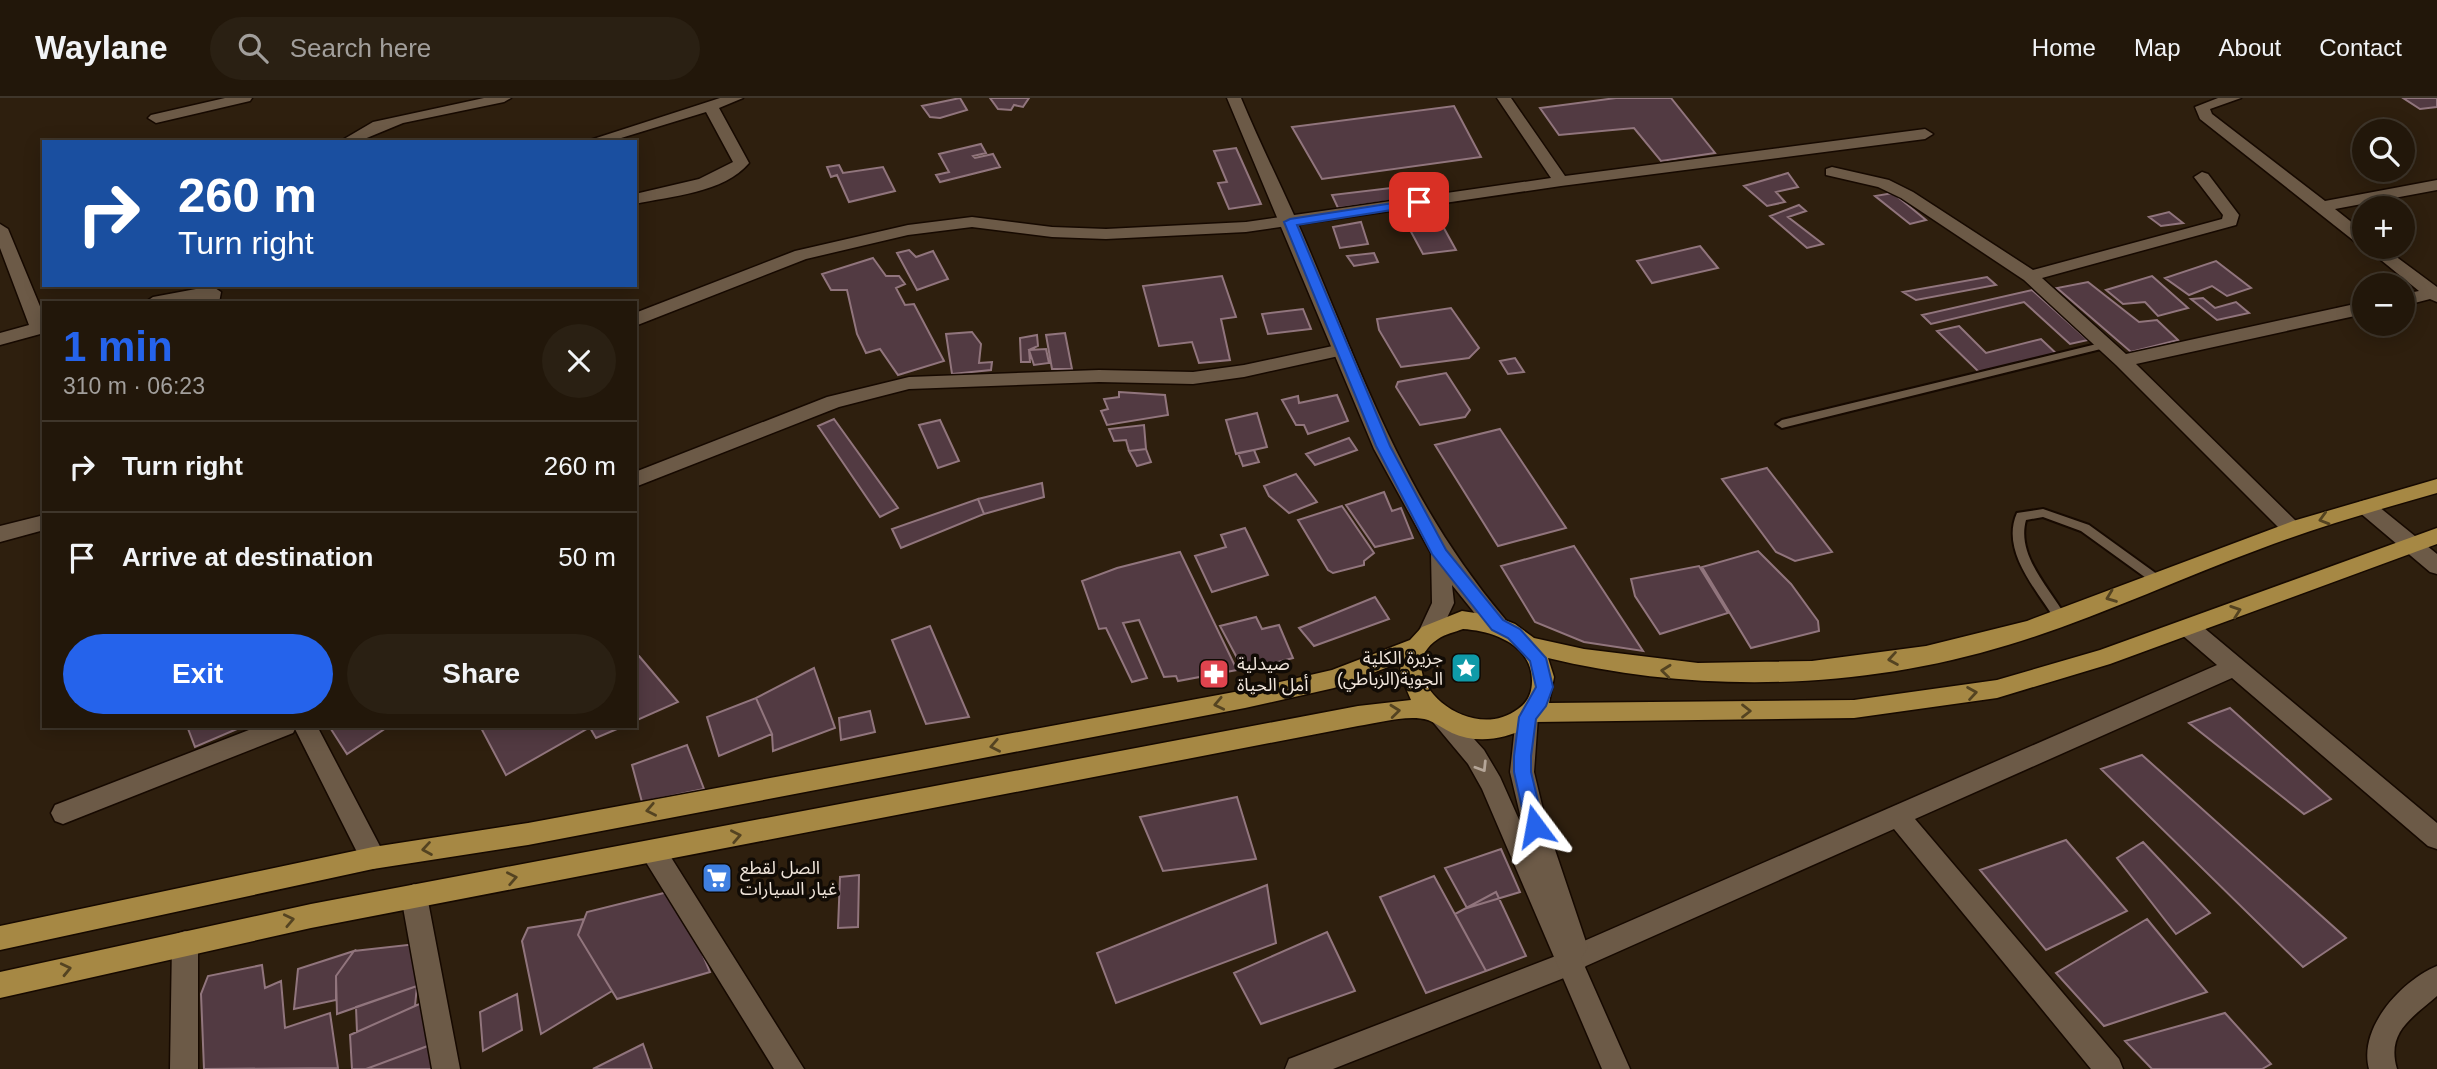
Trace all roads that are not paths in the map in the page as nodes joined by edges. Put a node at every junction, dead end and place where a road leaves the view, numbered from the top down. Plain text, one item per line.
1 (245, 98) edge
2 (504, 98) edge
3 (736, 98) edge
4 (1234, 98) edge
5 (1504, 98) edge
6 (2234, 98) edge
7 (710, 106) junction
8 (156, 118) dead end
9 (1925, 134) dead end
10 (348, 140) edge
11 (598, 140) edge
12 (1832, 172) dead end
13 (2202, 177) dead end
14 (1561, 181) junction
15 (2437, 185) edge
16 (637, 198) edge
17 (2321, 207) junction
18 (1290, 222) junction
19 (2352, 231) edge
20 (2, 235) edge
21 (2388, 259) edge
22 (2030, 276) junction
23 (212, 293) edge
24 (2435, 295) edge
25 (2415, 298) edge
26 (165, 301) edge
27 (2352, 311) edge
28 (637, 319) edge
29 (41, 327) edge
30 (0, 340) edge
31 (2105, 345) junction
32 (1342, 350) junction
33 (2122, 361) junction
34 (1782, 424) dead end
35 (637, 479) edge
36 (2437, 486) edge
37 (2366, 507) junction
38 (42, 523) edge
39 (2292, 529) junction
40 (0, 534) edge
41 (2437, 536) edge
42 (2412, 544) junction
43 (1440, 554) junction
44 (2437, 566) edge
45 (2157, 580) junction
46 (2060, 617) junction
47 (1497, 625) junction
48 (2189, 628) junction
49 (1422, 639) junction
50 (1528, 645) junction
51 (2234, 667) junction
52 (1435, 713) junction
53 (1529, 715) junction
54 (280, 728) edge
55 (306, 728) edge
56 (63, 813) dead end
57 (1899, 817) junction
58 (2437, 838) edge
59 (653, 851) junction
60 (373, 858) junction
61 (414, 896) junction
62 (0, 938) edge
63 (185, 943) junction
64 (1574, 960) junction
65 (2437, 979) edge
66 (0, 985) edge
67 (1303, 1068) edge
68 (184, 1069) edge
69 (446, 1069) edge
70 (790, 1069) edge
71 (1616, 1069) edge
72 (2109, 1069) edge
73 (2384, 1069) edge

1 - 8 street
2 - 10 street
3 - 7 street
4 - 18 street
5 - 14 street
6 - 17 street
7 - 11 street
7 - 16 street
9 - 14 street
12 - 22 street
13 - 22 street
14 - 18 street
15 - 17 street
17 - 19 street
18 - 28 street
18 - 32 street
20 - 29 street
21 - 24 street
22 - 31 street
23 - 26 street
24 - 25 street
27 - 33 street
29 - 30 street
31 - 33 street
31 - 34 lane
32 - 35 street
32 - 43 street
33 - 39 street
36 - 37 main road
37 -> 39 main road
37 - 42 street
38 - 40 street
39 - 45 main road
41 - 42 main road
42 - 44 street
48 -> 42 main road
43 - 47 street
43 - 49 street
45 -> 46 main road
45 - 46 lane
46 -> 50 main road
47 - 49 main road
47 - 50 main road
48 - 51 street
53 -> 48 main road
49 - 52 main road
49 -> 60 main road
50 - 53 main road
51 - 57 street
51 - 58 street
52 - 53 main road
59 -> 52 main road
52 -> 64 street
53 - 64 street
54 - 56 street
55 - 60 street
57 - 64 street
57 - 72 street
61 -> 59 main road
59 - 70 street
60 - 62 main road
63 -> 61 main road
61 - 69 street
66 -> 63 main road
63 - 68 street
64 - 67 street
64 - 71 street
65 - 73 street

